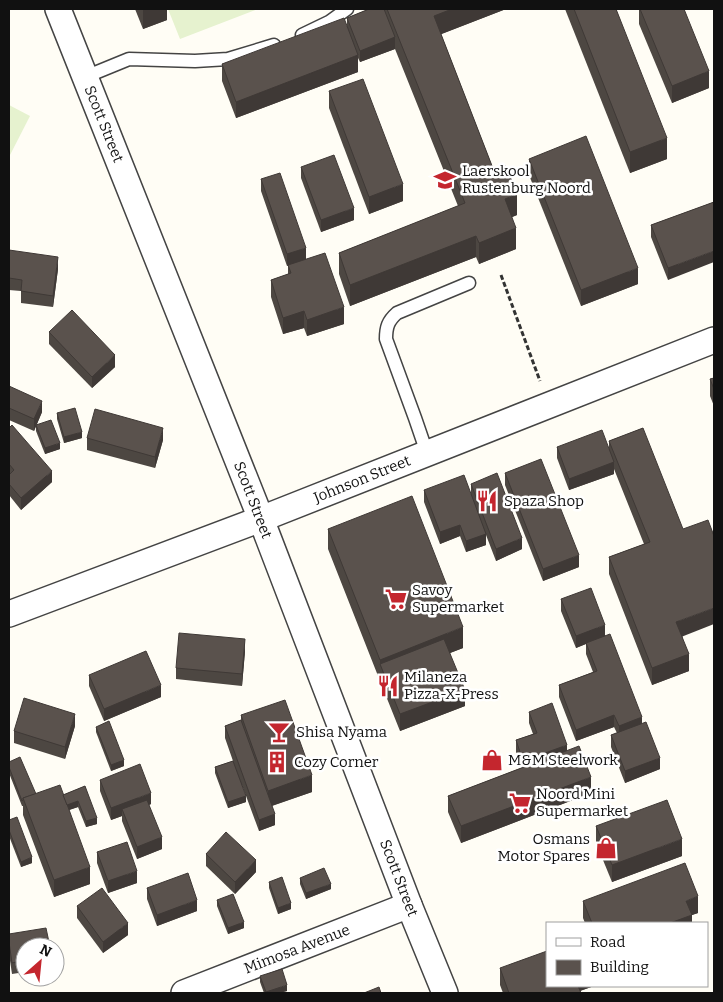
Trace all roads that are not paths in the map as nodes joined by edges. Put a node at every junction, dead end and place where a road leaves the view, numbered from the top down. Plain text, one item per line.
1 (58, 9) edge
2 (347, 9) edge
3 (85, 77) junction
4 (469, 283) dead end
5 (714, 340) edge
6 (427, 453) junction
7 (261, 519) junction
8 (9, 614) edge
9 (409, 905) junction
10 (184, 993) edge
11 (445, 993) edge

1 - 3 street, Scott Street
2 - 3 lane
3 - 7 street, Scott Street
4 - 6 lane
5 - 6 street, Johnson Street
6 - 7 street, Johnson Street
7 - 8 street, Johnson Street
7 - 9 street, Scott Street
9 - 10 street, Mimosa Avenue
9 - 11 street, Scott Street

